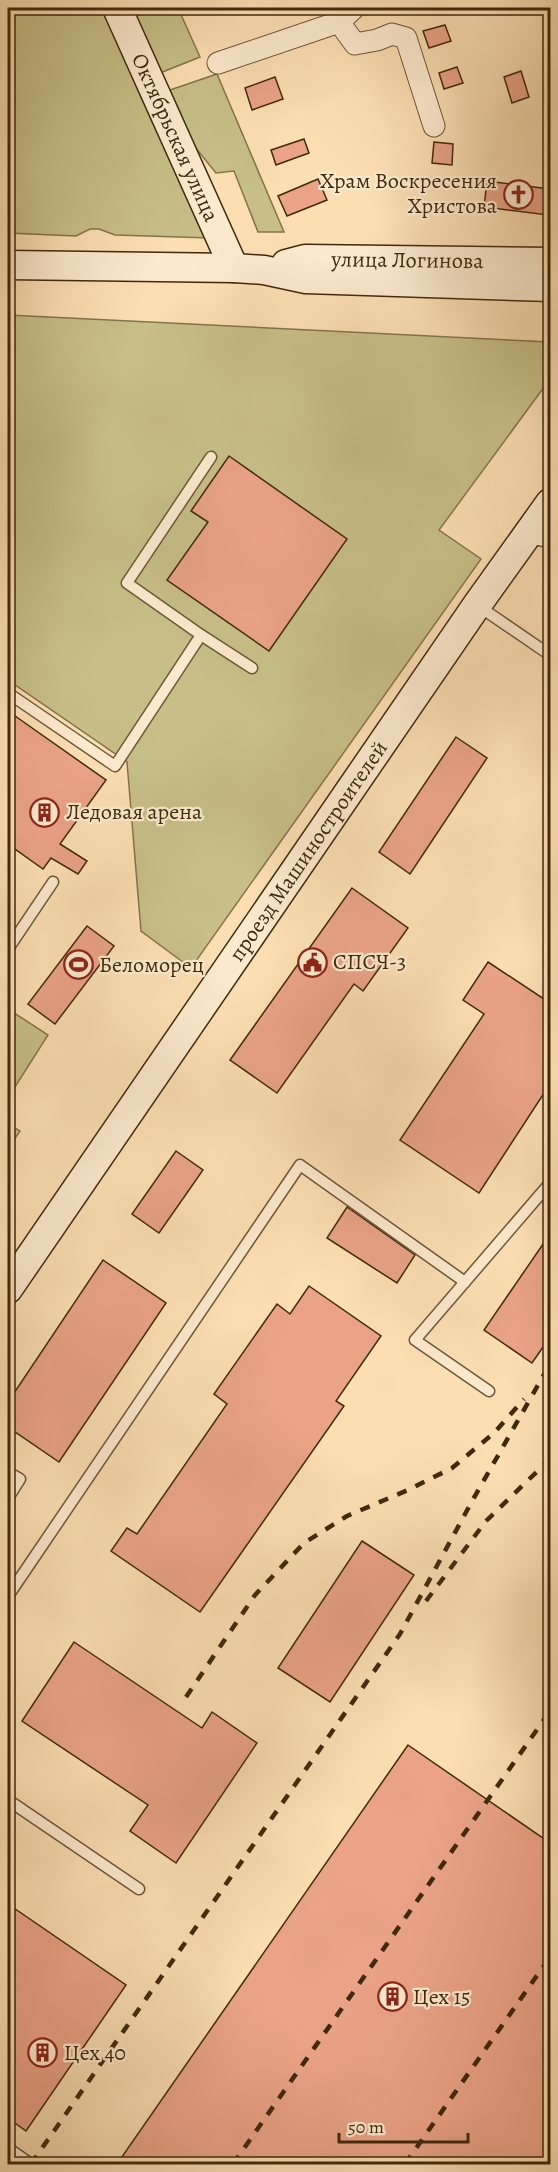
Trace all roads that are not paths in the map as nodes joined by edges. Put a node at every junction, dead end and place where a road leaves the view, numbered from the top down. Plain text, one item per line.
1 (117, 8) edge
2 (347, 15) edge
3 (218, 63) dead end
4 (434, 126) dead end
5 (550, 262) edge
6 (8, 265) edge
7 (234, 268) junction
8 (264, 270) junction
9 (550, 287) edge
10 (211, 457) dead end
11 (550, 503) edge
12 (538, 540) edge
13 (477, 605) junction
14 (201, 635) junction
15 (550, 655) edge
16 (252, 668) dead end
17 (8, 693) edge
18 (53, 882) dead end
19 (8, 949) edge
20 (550, 1183) edge
21 (465, 1282) junction
22 (8, 1289) edge
23 (489, 1391) dead end
24 (8, 1472) edge
25 (8, 1498) edge
26 (8, 1596) edge
27 (8, 1800) edge
28 (139, 1889) dead end
29 (8, 2148) edge
30 (31, 2164) edge

1 - 7 main road, Октябрьская улица
2 - 3 street
2 - 4 street
5 - 8 main road, улица Логинова
6 - 7 main road, улица Логинова
7 - 8 main road, улица Логинова
8 - 9 main road, улица Логинова
10 - 14 lane
11 - 12 main road, проезд Машиностроителей
12 - 13 main road, проезд Машиностроителей
13 - 15 lane
13 - 22 main road, проезд Машиностроителей
14 - 16 lane
14 - 17 lane
18 - 19 lane
20 - 21 lane
21 - 23 lane
21 - 26 lane
24 - 25 lane
27 - 28 lane
29 - 30 lane

